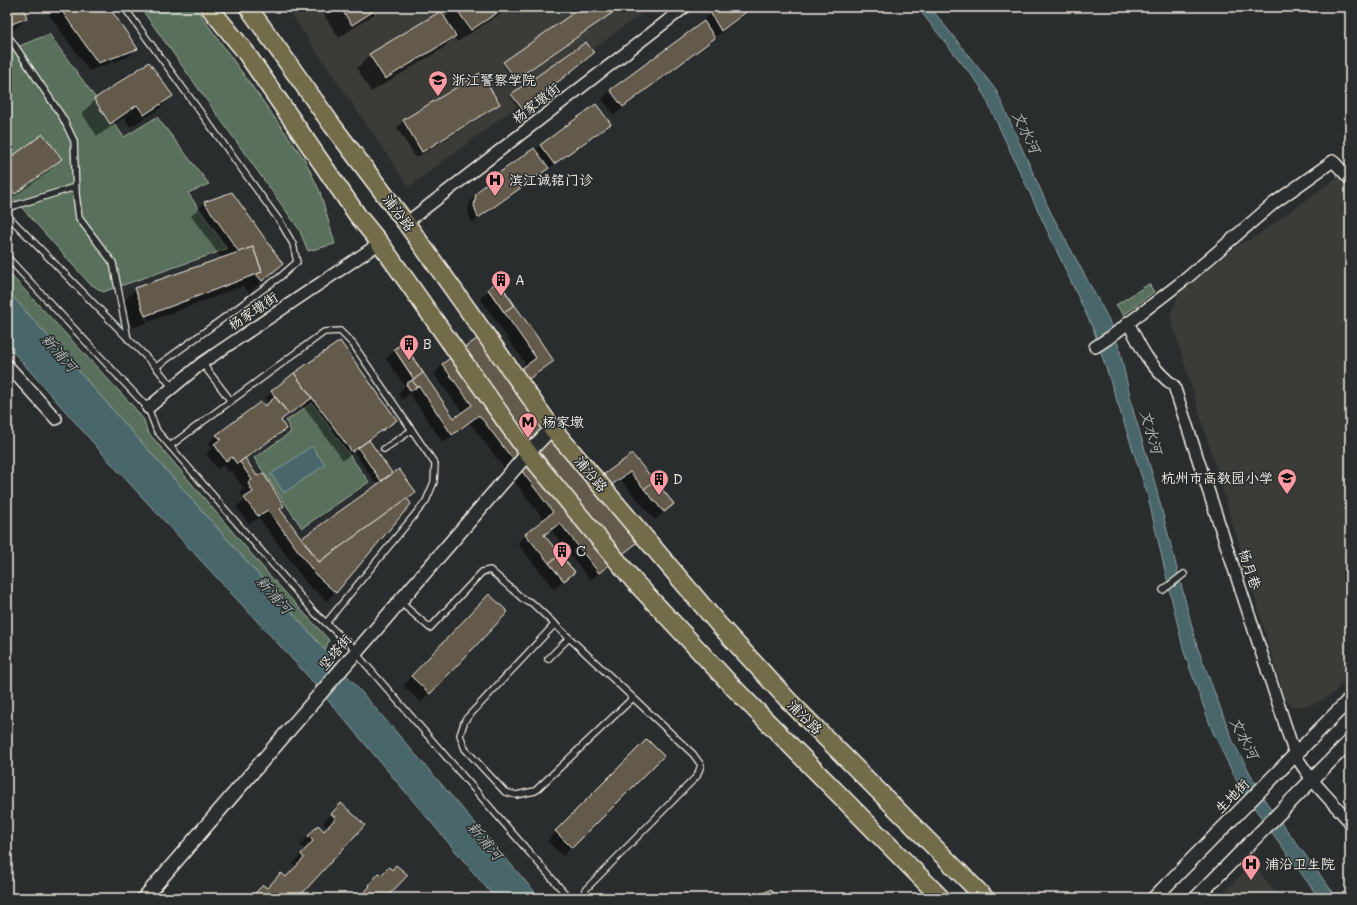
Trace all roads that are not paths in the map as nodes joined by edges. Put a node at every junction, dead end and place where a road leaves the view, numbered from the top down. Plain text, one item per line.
1 (124, 7) edge
2 (209, 7) edge
3 (248, 7) edge
4 (685, 7) edge
5 (7, 41) edge
6 (1350, 179) edge
7 (76, 187) junction
8 (7, 208) edge
9 (7, 215) edge
10 (406, 223) junction
11 (380, 243) junction
12 (7, 257) edge
13 (1128, 322) junction
14 (128, 339) junction
15 (1095, 347) dead end
16 (202, 364) junction
17 (7, 366) edge
18 (156, 367) junction
19 (172, 387) junction
20 (231, 401) junction
21 (148, 408) junction
22 (56, 419) dead end
23 (552, 428) junction
24 (412, 430) junction
25 (170, 446) junction
26 (384, 449) dead end
27 (528, 453) junction
28 (1184, 574) dead end
29 (1163, 590) dead end
30 (400, 602) junction
31 (326, 623) junction
32 (555, 624) junction
33 (570, 638) junction
34 (357, 652) junction
35 (548, 659) dead end
36 (633, 698) junction
37 (1350, 699) edge
38 (1350, 742) edge
39 (1295, 755) junction
40 (1312, 780) junction
41 (1350, 822) edge
42 (585, 890) dead end
43 (144, 898) edge
44 (569, 898) edge
45 (941, 898) edge
46 (986, 898) edge
47 (1154, 898) edge
48 (1196, 898) edge

1 - 18 lane
2 - 11 main road
3 - 10 main road, 浦沿路
4 - 10 street, 杨家墩街
5 - 7 lane
6 - 13 street
7 - 8 lane
7 - 14 lane
9 - 14 lane
10 - 23 main road, 浦沿路
11 - 16 street, 杨家墩街
11 - 27 main road
12 - 21 lane
13 - 15 street
13 - 39 street, 杨月巷
14 - 18 lane
16 - 19 street, 杨家墩街
16 - 20 lane
17 - 22 street
18 - 19 lane
19 - 21 street, 杨家墩街
20 - 24 lane
20 - 25 lane
21 - 25 lane
23 - 27 street, 坚塔街
23 - 46 main road, 浦沿路
24 - 26 lane
24 - 31 lane
25 - 31 lane
27 - 30 street, 坚塔街
27 - 45 main road
28 - 29 lane
30 - 32 lane
30 - 34 street, 坚塔街
31 - 34 lane
32 - 33 lane
32 - 36 lane
33 - 35 lane
33 - 36 lane
34 - 43 street, 坚塔街
34 - 44 lane
36 - 42 lane
37 - 39 street, 生地街
38 - 40 street
39 - 40 street, 杨月巷
39 - 47 street, 生地街
40 - 41 street, 杨月巷
40 - 48 street

